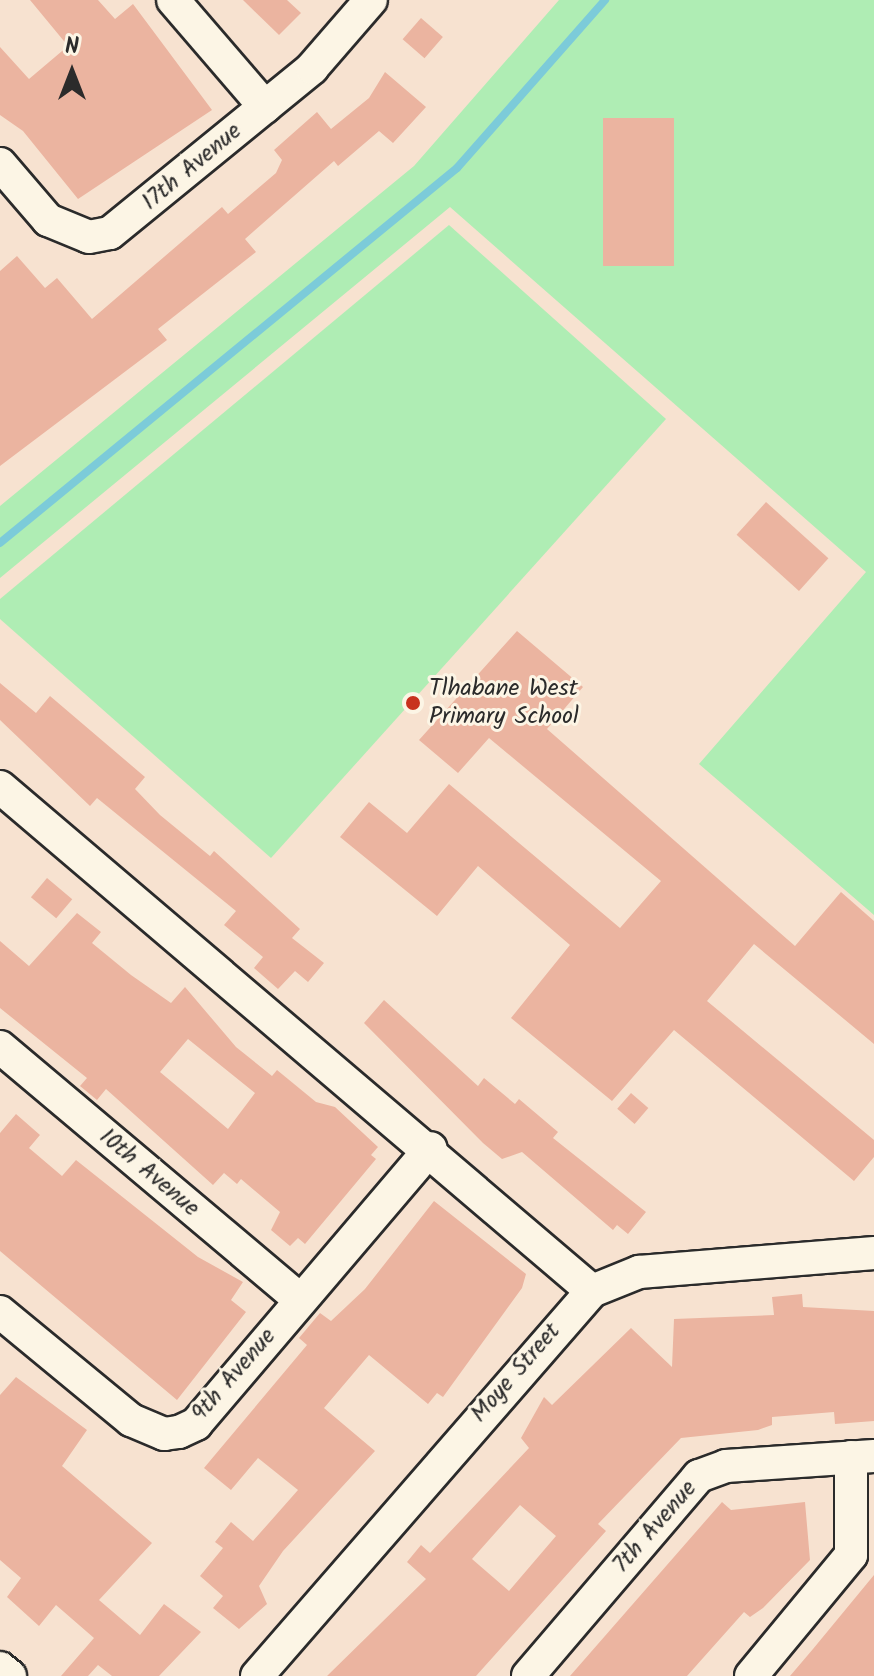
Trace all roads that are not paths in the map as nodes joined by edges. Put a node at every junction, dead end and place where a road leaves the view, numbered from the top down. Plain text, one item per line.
1 (173, 0) edge
2 (371, 0) edge
3 (265, 107) junction
4 (0, 164) edge
5 (0, 787) edge
6 (0, 1047) edge
7 (431, 1148) junction
8 (874, 1253) edge
9 (592, 1291) junction
10 (298, 1298) junction
11 (0, 1312) edge
12 (862, 1456) edge
13 (0, 1668) edge
14 (10, 1676) edge
15 (257, 1676) edge
16 (528, 1676) edge
17 (751, 1676) edge

1 - 3 street
2 - 3 street, 17th Avenue
3 - 4 street, 17th Avenue
5 - 7 street
6 - 10 street, 10th Avenue
7 - 9 street
7 - 10 street, 9th Avenue
8 - 9 street, Moye Street
9 - 15 street, Moye Street
10 - 11 street, 9th Avenue
12 - 16 street, 7th Avenue
12 - 17 street
13 - 14 street

